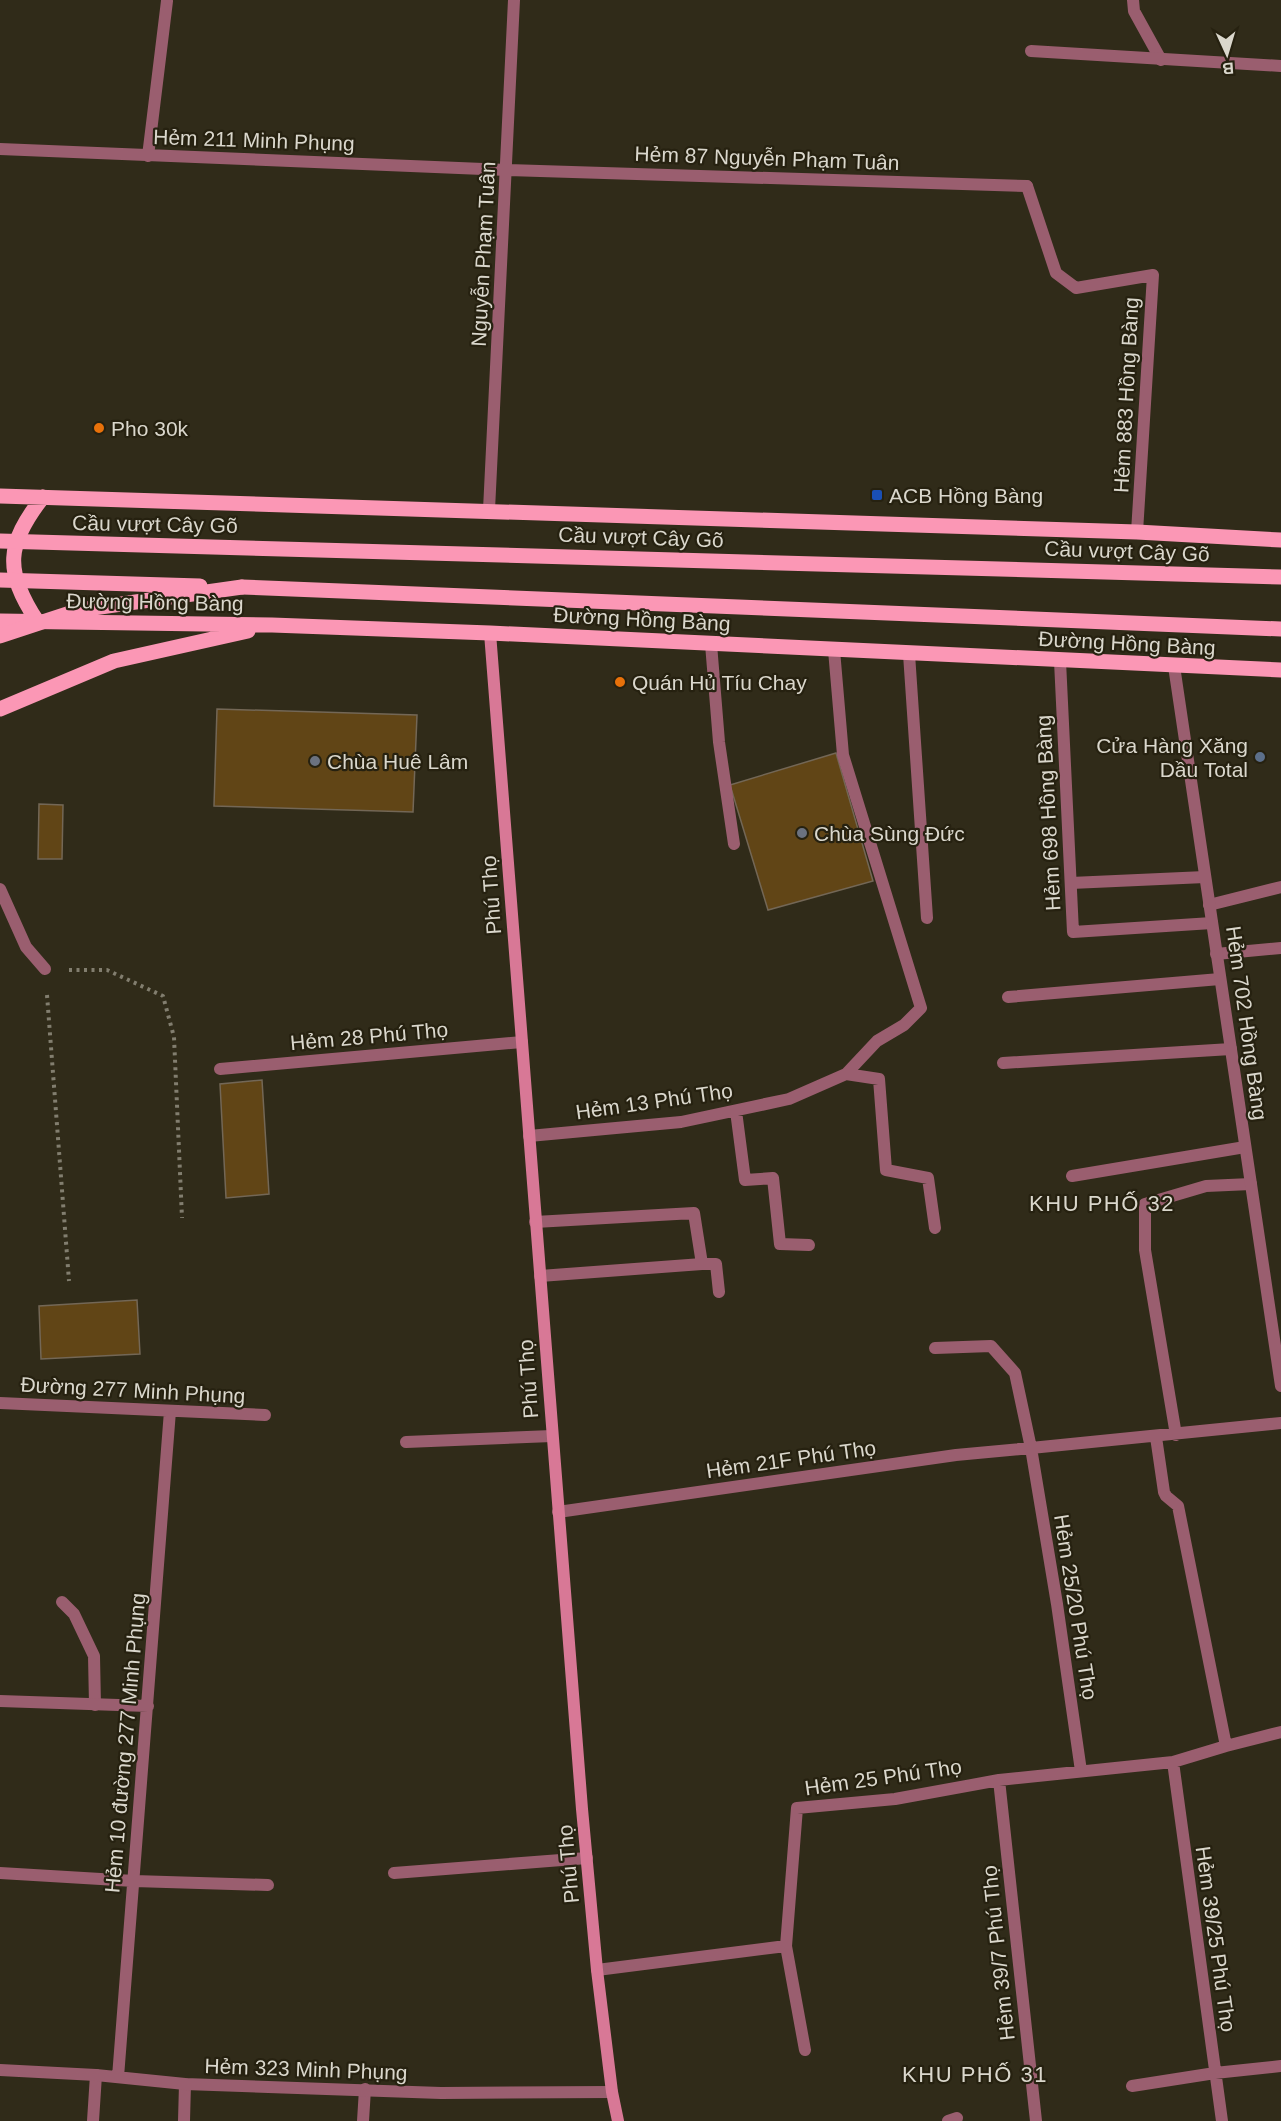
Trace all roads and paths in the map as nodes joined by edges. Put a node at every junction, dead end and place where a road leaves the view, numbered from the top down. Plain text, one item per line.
1 (514, 0) edge
2 (1133, 0) edge
3 (167, 1) edge
4 (1031, 51) dead end
5 (1161, 60) junction
6 (1281, 66) edge
7 (0, 149) edge
8 (148, 156) junction
9 (507, 170) junction
10 (1027, 186) joint
11 (0, 496) edge
12 (43, 497) junction
13 (489, 510) junction
14 (1137, 532) junction
15 (1281, 540) edge
16 (0, 541) edge
17 (1281, 577) edge
18 (0, 580) edge
19 (242, 588) junction
20 (0, 621) edge
21 (37, 621) junction
22 (272, 625) junction
23 (1281, 629) edge
24 (490, 633) junction
25 (0, 636) edge
26 (711, 644) junction
27 (834, 650) junction
28 (909, 654) junction
29 (1060, 661) junction
30 (1174, 666) junction
31 (1281, 670) edge
32 (0, 709) edge
33 (734, 844) dead end
34 (1205, 877) junction
35 (1071, 883) junction
36 (1281, 887) edge
37 (0, 889) edge
38 (1209, 905) junction
39 (927, 918) dead end
40 (1212, 923) junction
41 (1281, 948) edge
42 (1216, 954) junction
43 (45, 969) junction
44 (1220, 979) junction
45 (1008, 998) dead end
46 (522, 1042) junction
47 (1231, 1049) junction
48 (1003, 1063) dead end
49 (220, 1069) dead end
50 (846, 1074) junction
51 (736, 1111) junction
52 (529, 1136) junction
53 (1245, 1147) junction
54 (1072, 1176) dead end
55 (1251, 1184) junction
56 (182, 1218) dead end
57 (536, 1222) junction
58 (934, 1228) dead end
59 (809, 1245) dead end
60 (702, 1264) junction
61 (540, 1276) junction
62 (69, 1281) dead end
63 (719, 1292) dead end
64 (935, 1348) dead end
65 (1281, 1386) edge
66 (0, 1403) edge
67 (170, 1411) junction
68 (265, 1415) dead end
69 (1281, 1423) edge
70 (1176, 1435) junction
71 (552, 1436) junction
72 (1156, 1437) junction
73 (406, 1442) dead end
74 (1031, 1448) junction
75 (558, 1512) junction
76 (62, 1602) dead end
77 (0, 1701) edge
78 (95, 1705) junction
79 (148, 1706) junction
80 (1281, 1732) edge
81 (1226, 1746) junction
82 (1173, 1762) junction
83 (1081, 1771) junction
84 (999, 1780) junction
85 (587, 1858) junction
86 (0, 1873) edge
87 (394, 1873) dead end
88 (134, 1881) junction
89 (268, 1885) dead end
90 (786, 1946) junction
91 (597, 1970) junction
92 (805, 2050) dead end
93 (1281, 2066) edge
94 (0, 2070) edge
95 (1215, 2073) junction
96 (96, 2074) junction
97 (118, 2077) junction
98 (185, 2084) junction
99 (1132, 2086) dead end
100 (365, 2090) junction
101 (612, 2092) junction
102 (93, 2121) edge
103 (184, 2121) edge
104 (363, 2121) edge
105 (618, 2121) edge
106 (1036, 2121) edge
107 (1221, 2121) edge

1 - 9 street, Nguyễn Phạm Tuân
2 - 5 street
3 - 8 street
4 - 5 street
5 - 6 street
7 - 8 street, Hẻm 211 Minh Phụng
8 - 9 street, Hẻm 211 Minh Phụng
9 - 10 street, Hẻm 87 Nguyễn Phạm Tuân
9 - 13 street, Nguyễn Phạm Tuân
10 - 14 street, Hẻm 883 Hồng Bàng
11 - 12 main road
12 - 13 main road
12 - 21 main road
13 - 14 main road
14 - 15 main road
16 - 17 main road, Cầu vượt Cây Gõ, bridge
18 - 19 main road, bridge
19 - 23 main road
19 - 25 main road, bridge
20 - 21 main road, Đường Hồng Bàng
21 - 22 main road, Đường Hồng Bàng
22 - 24 main road, Đường Hồng Bàng
22 - 32 main road
24 - 26 main road, Đường Hồng Bàng
24 - 46 main road, Phú Thọ
26 - 27 main road, Đường Hồng Bàng
26 - 33 street
27 - 28 main road, Đường Hồng Bàng
27 - 50 street
28 - 29 main road, Đường Hồng Bàng
28 - 39 street
29 - 30 main road, Đường Hồng Bàng
29 - 35 street, Hẻm 698 Hồng Bàng
30 - 31 main road, Đường Hồng Bàng
30 - 34 street, Hẻm 702 Hồng Bàng
34 - 35 street
34 - 38 street, Hẻm 702 Hồng Bàng
35 - 40 street, Hẻm 698 Hồng Bàng
36 - 38 street
37 - 43 street
38 - 40 street, Hẻm 702 Hồng Bàng
40 - 42 street, Hẻm 702 Hồng Bàng
41 - 42 street
42 - 44 street, Hẻm 702 Hồng Bàng
43 - 56 path
43 - 62 path
44 - 45 street
44 - 47 street, Hẻm 702 Hồng Bàng
46 - 49 street, Hẻm 28 Phú Thọ
46 - 52 main road, Phú Thọ
47 - 48 street
47 - 53 street, Hẻm 702 Hồng Bàng
50 - 51 street, Hẻm 13 Phú Thọ
50 - 58 street
51 - 52 street, Hẻm 13 Phú Thọ
51 - 59 street
52 - 57 main road, Phú Thọ
53 - 54 street
53 - 55 street, Hẻm 702 Hồng Bàng
55 - 65 street, Hẻm 702 Hồng Bàng
55 - 70 street
57 - 60 street
57 - 61 main road, Phú Thọ
60 - 61 street
60 - 63 street
61 - 71 main road, Phú Thọ
64 - 74 street, Hẻm 25/20 Phú Thọ
66 - 67 street, Đường 277 Minh Phụng
67 - 68 street, Đường 277 Minh Phụng
67 - 79 street, Hẻm 10 đường 277 Minh Phụng
69 - 70 street, Hẻm 21F Phú Thọ
70 - 72 street, Hẻm 21F Phú Thọ
71 - 73 street
71 - 75 main road, Phú Thọ
72 - 74 street, Hẻm 21F Phú Thọ
72 - 81 street
74 - 75 street, Hẻm 21F Phú Thọ
74 - 83 street, Hẻm 25/20 Phú Thọ
75 - 85 main road, Phú Thọ
76 - 78 street
77 - 78 street
78 - 79 street
79 - 88 street, Hẻm 10 đường 277 Minh Phụng
80 - 81 street, Hẻm 25 Phú Thọ
81 - 82 street, Hẻm 25 Phú Thọ
82 - 83 street, Hẻm 25 Phú Thọ
82 - 95 street, Hẻm 39/25 Phú Thọ
83 - 84 street, Hẻm 25 Phú Thọ
84 - 90 street, Hẻm 25 Phú Thọ
84 - 106 street, Hẻm 39/7 Phú Thọ
85 - 87 street
85 - 91 main road, Phú Thọ
86 - 88 street
88 - 89 street
88 - 97 street, Hẻm 10 đường 277 Minh Phụng
90 - 91 street
90 - 92 street
91 - 101 main road, Phú Thọ
93 - 95 street
94 - 96 street, Hẻm 323 Minh Phụng
95 - 99 street
95 - 107 street, Hẻm 39/25 Phú Thọ
96 - 97 street, Hẻm 323 Minh Phụng
96 - 102 street
97 - 98 street, Hẻm 323 Minh Phụng
98 - 100 street, Hẻm 323 Minh Phụng
98 - 103 street
100 - 101 street, Hẻm 323 Minh Phụng
100 - 104 street
101 - 105 main road, Phú Thọ

